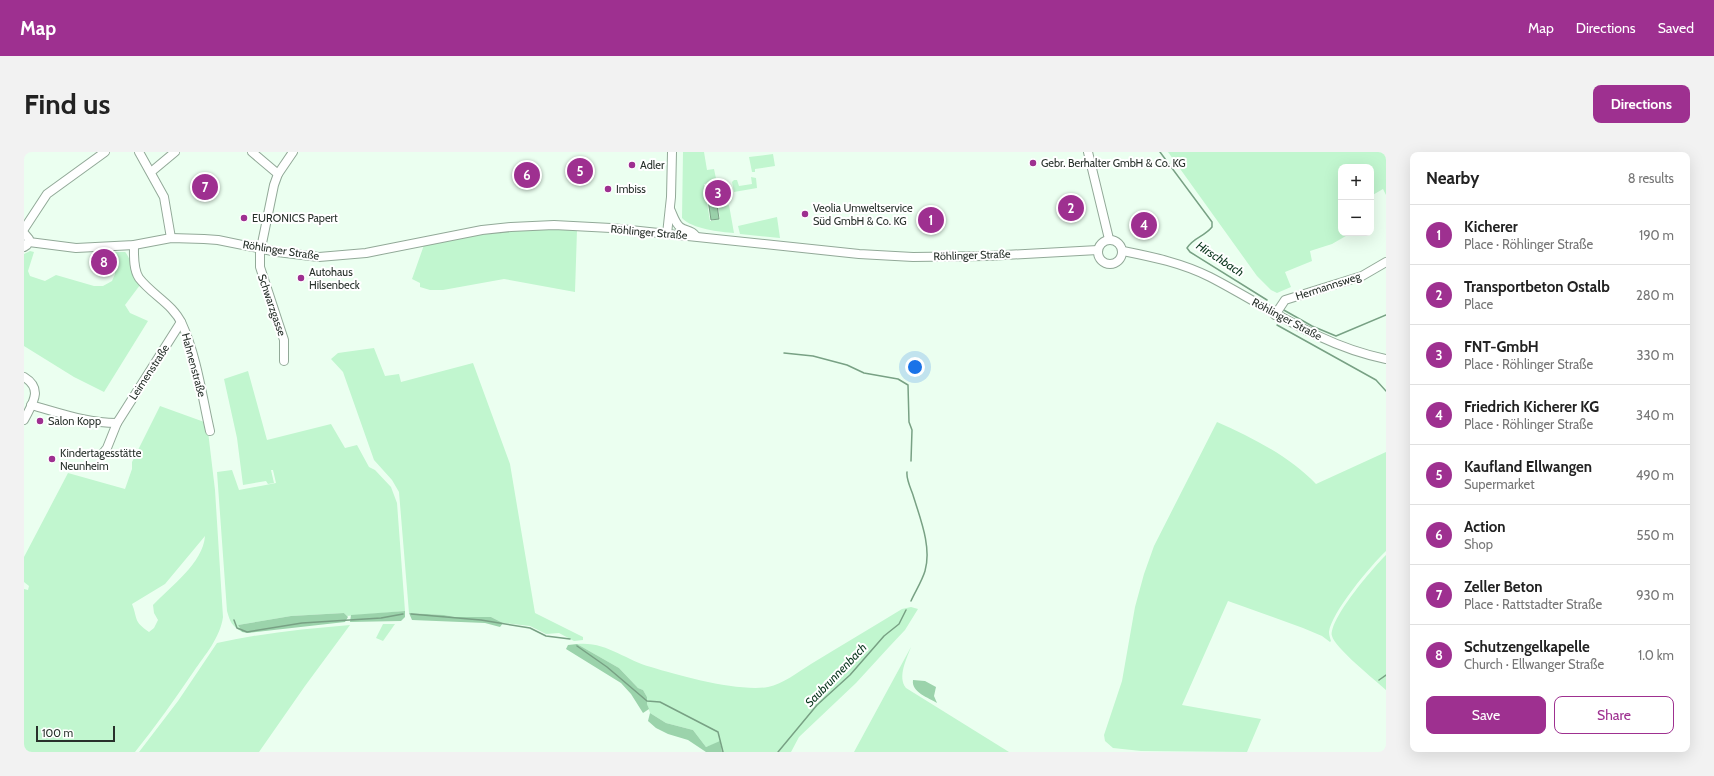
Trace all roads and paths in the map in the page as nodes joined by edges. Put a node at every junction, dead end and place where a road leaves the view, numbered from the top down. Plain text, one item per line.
1 (105, 152) edge
2 (139, 152) edge
3 (175, 152) edge
4 (252, 152) edge
5 (293, 152) edge
6 (672, 152) edge
7 (1088, 152) edge
8 (151, 172) junction
9 (278, 174) junction
10 (670, 208) junction
11 (24, 229) edge
12 (24, 233) edge
13 (667, 234) junction
14 (696, 236) junction
15 (170, 238) junction
16 (1109, 239) junction
17 (26, 245) edge
18 (134, 245) junction
19 (261, 249) junction
20 (1098, 250) junction
21 (1123, 251) junction
22 (1386, 262) edge
23 (1275, 315) junction
24 (181, 322) junction
25 (1386, 359) edge
26 (284, 361) dead end
27 (24, 377) edge
28 (31, 405) junction
29 (24, 420) edge
30 (117, 423) junction
31 (210, 430) dead end
32 (103, 453) dead end

1 - 11 street
2 - 8 street
3 - 8 street
4 - 9 street
5 - 9 street, Schwarzgasse
6 - 10 street
7 - 16 street
8 - 15 street
9 - 19 street, Schwarzgasse
10 - 13 street
10 - 14 street
12 - 17 street
13 - 14 street, Röhlinger Straße
13 - 19 street, Röhlinger Straße
14 - 20 street, Röhlinger Straße
15 - 18 street, Röhlinger Straße
15 - 19 street, Röhlinger Straße
16 - 20 street
16 - 21 street
17 - 18 street, Röhlinger Straße
18 - 24 street, Hahnenstraße
19 - 26 street, Schwarzgasse
20 - 21 street
21 - 23 street, Röhlinger Straße
22 - 23 street, Hermannsweg
23 - 25 street, Röhlinger Straße
24 - 30 street, Leimenstraße
24 - 31 street, Hahnenstraße
27 - 28 street
28 - 29 street
28 - 30 street
30 - 32 street, Leimenstraße

